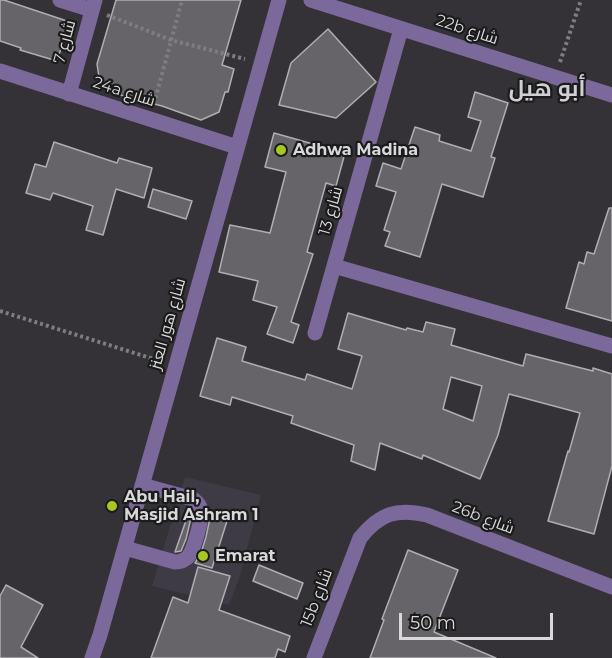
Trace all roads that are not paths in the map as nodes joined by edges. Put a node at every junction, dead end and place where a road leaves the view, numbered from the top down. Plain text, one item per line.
1 (60, 0) edge
2 (279, 0) edge
3 (311, 0) edge
4 (94, 5) edge
5 (402, 28) junction
6 (0, 71) edge
7 (69, 94) junction
8 (612, 95) edge
9 (237, 147) junction
10 (334, 266) junction
11 (315, 333) dead end
12 (612, 346) edge
13 (142, 485) junction
14 (125, 548) junction
15 (354, 552) joint
16 (612, 587) edge
17 (92, 658) edge
18 (314, 658) edge

1 - 4 street
2 - 9 street, شارع هور العنز
3 - 5 street, 22b شارع
4 - 7 street, شارع 7
5 - 8 street, 22b شارع
5 - 10 street, شارع 13
6 - 7 street, 24a شارع
7 - 9 street, 24a شارع
9 - 13 street, شارع هور العنز
10 - 11 street, شارع 13
10 - 12 street
13 - 14 street, شارع هور العنز
13 - 14 street
14 - 17 street, شارع هور العنز
15 - 16 street, 26b شارع
15 - 18 street, 15b شارع

